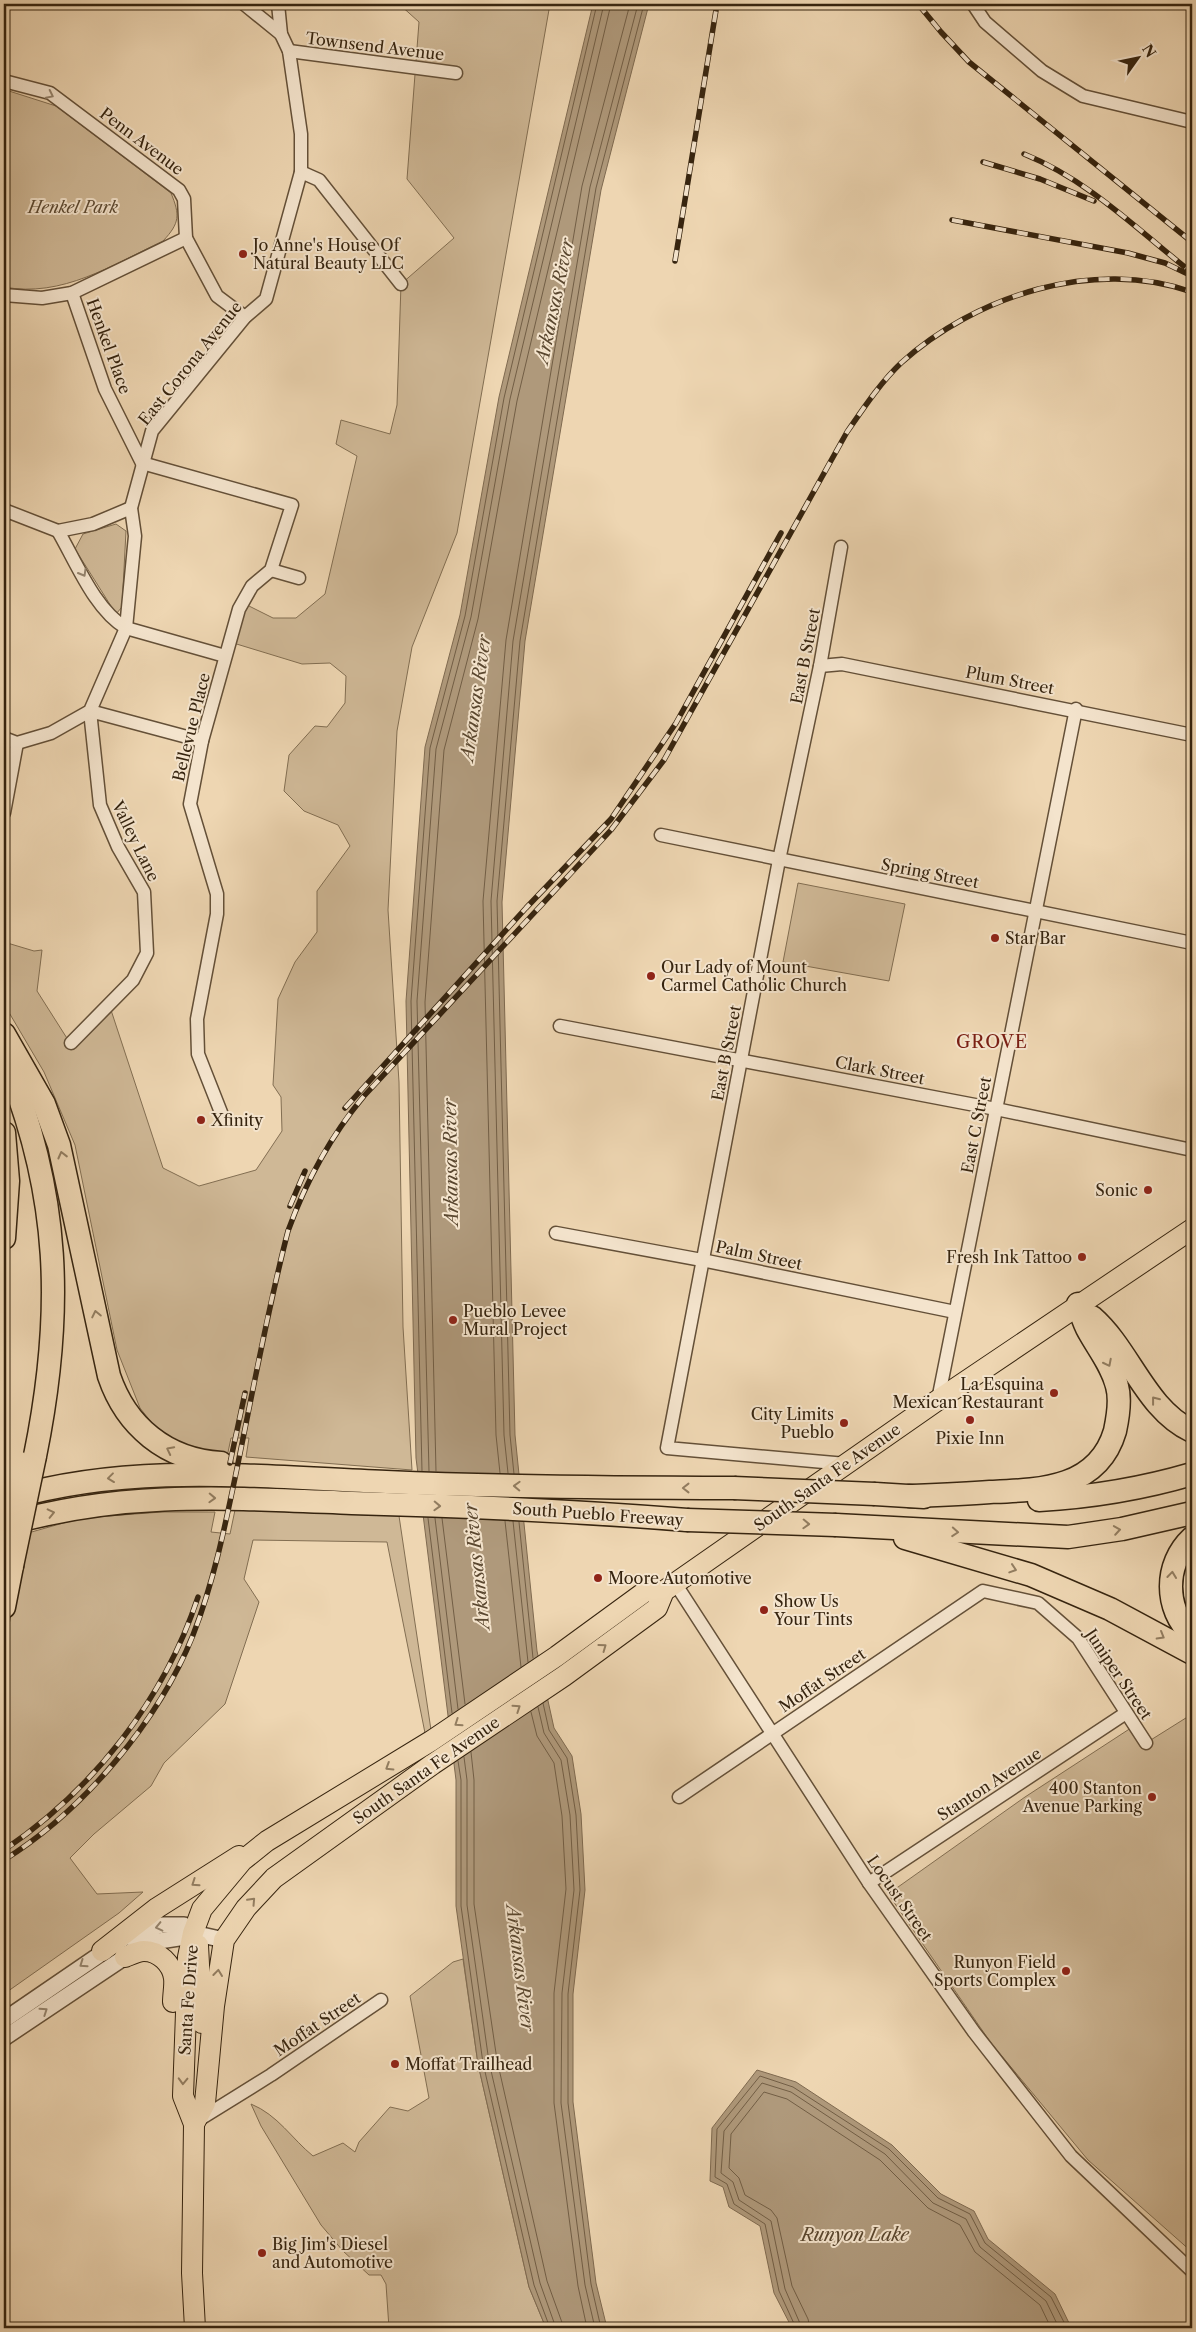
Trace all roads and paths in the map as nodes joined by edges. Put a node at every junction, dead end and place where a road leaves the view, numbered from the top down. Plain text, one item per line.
1 (244, 4) edge
2 (278, 4) edge
3 (973, 4) edge
4 (280, 34) junction
5 (289, 51) junction
6 (456, 73) dead end
7 (4, 81) edge
8 (1192, 122) edge
9 (301, 172) junction
10 (186, 238) junction
11 (401, 284) dead end
12 (72, 293) junction
13 (4, 294) edge
14 (245, 317) junction
15 (142, 463) junction
16 (131, 508) junction
17 (4, 510) edge
18 (58, 531) junction
19 (841, 547) dead end
20 (271, 570) junction
21 (299, 578) dead end
22 (126, 628) junction
23 (225, 656) junction
24 (820, 666) junction
25 (1076, 709) junction
26 (90, 711) junction
27 (1192, 734) edge
28 (4, 738) edge
29 (202, 741) junction
30 (17, 743) junction
31 (4, 813) edge
32 (661, 835) dead end
33 (779, 860) junction
34 (1035, 911) junction
35 (1192, 943) edge
36 (560, 1026) dead end
37 (4, 1034) edge
38 (71, 1043) dead end
39 (4, 1057) edge
40 (742, 1059) junction
41 (4, 1094) edge
42 (996, 1109) junction
43 (224, 1120) dead end
44 (4, 1133) edge
45 (1192, 1150) edge
46 (1192, 1229) edge
47 (556, 1234) dead end
48 (4, 1238) edge
49 (702, 1260) junction
50 (1078, 1304) junction
51 (955, 1312) junction
52 (938, 1400) junction
53 (1192, 1432) edge
54 (26, 1459) junction
55 (846, 1464) junction
56 (1192, 1474) edge
57 (336, 1480) junction
58 (388, 1493) junction
59 (910, 1496) junction
60 (4, 1500) edge
61 (1192, 1513) edge
62 (866, 1526) junction
63 (4, 1527) edge
64 (1192, 1538) edge
65 (668, 1588) junction
66 (983, 1591) joint
67 (4, 1608) edge
68 (1192, 1635) edge
69 (1192, 1653) edge
70 (1126, 1713) junction
71 (772, 1734) junction
72 (1146, 1743) dead end
73 (679, 1797) dead end
74 (267, 1840) junction
75 (242, 1861) joint
76 (869, 1883) junction
77 (193, 1933) junction
78 (224, 1940) junction
79 (102, 1951) junction
80 (125, 1957) junction
81 (381, 2000) dead end
82 (185, 2015) junction
83 (4, 2020) edge
84 (4, 2038) edge
85 (208, 2075) junction
86 (194, 2124) junction
87 (1192, 2271) edge
88 (194, 2328) edge

1 - 4 street
2 - 4 street, East Corona Avenue
3 - 8 street
4 - 5 street, East Corona Avenue
5 - 6 street, Townsend Avenue
5 - 9 street, East Corona Avenue
7 -> 10 street, Penn Avenue
9 - 11 street
9 - 14 street, East Corona Avenue
10 - 12 street
10 - 14 street, Penn Avenue
12 - 13 street
12 - 15 street, Henkel Place
14 - 15 street, East Corona Avenue
15 - 16 street, East Corona Avenue
15 - 20 street
16 - 18 street
16 - 22 street, East Corona Avenue
17 - 18 street
18 -> 22 street
19 - 24 street, East B Street
20 - 21 street
20 - 23 street, Bellevue Place
22 - 23 street
22 - 26 street, East Corona Avenue
23 - 29 street, Bellevue Place
24 - 25 street, Plum Street
24 - 33 street, East B Street
25 - 27 street, Plum Street
25 - 34 street, East C Street
26 - 29 street
26 - 30 street
26 - 38 street, Valley Lane
28 - 30 street
29 - 43 street, Bellevue Place
30 - 31 street
32 - 33 street, Spring Street
33 - 34 street, Spring Street
33 - 40 street, East B Street
34 - 35 street, Spring Street
34 - 42 street, East C Street
36 - 40 street, Clark Street
57 -> 37 highway
39 - 54 highway
40 - 42 street, Clark Street
40 - 49 street, East B Street
41 - 54 highway
42 - 45 street, Clark Street
42 - 51 street, East C Street
44 - 48 highway
46 - 50 main road, South Santa Fe Avenue
47 - 49 street, Palm Street
49 - 51 street, Palm Street
49 - 55 street, East B Street
50 - 52 main road, South Santa Fe Avenue
53 -> 50 highway
50 -> 59 highway
51 - 52 street, East C Street
52 - 55 main road, South Santa Fe Avenue
54 - 63 highway, bridge
54 - 67 highway, bridge
55 - 65 main road, South Santa Fe Avenue
56 - 59 highway, South Pueblo Freeway
57 - 58 highway, South Pueblo Freeway
57 -> 60 highway, South Pueblo Freeway
59 -> 58 highway, South Pueblo Freeway, bridge
58 -> 62 highway, South Pueblo Freeway, bridge
63 -> 58 highway, South Pueblo Freeway
62 -> 61 highway, South Pueblo Freeway
62 -> 69 highway
68 -> 64 highway
65 - 71 street, Locust Street
65 -> 74 main road, South Santa Fe Avenue
78 -> 65 main road, South Santa Fe Avenue
66 - 70 street, Juniper Street
66 - 71 street, Moffat Street
70 - 72 street, Juniper Street
70 - 76 street, Stanton Avenue
71 - 73 street, Moffat Street
71 - 76 street, Locust Street
74 - 75 main road, South Santa Fe Avenue
74 -> 79 main road
75 - 77 main road, Santa Fe Drive
76 - 87 street, Locust Street
77 - 78 street
77 -> 79 street
77 - 80 street
77 - 82 main road, Santa Fe Drive
77 - 85 main road
85 -> 78 main road, Santa Fe Drive
79 -> 83 street
80 - 82 main road
84 -> 80 street
81 - 86 street, Moffat Street
82 -> 86 main road, Santa Fe Drive
85 - 86 main road, Santa Fe Drive
86 - 88 main road, Santa Fe Drive

